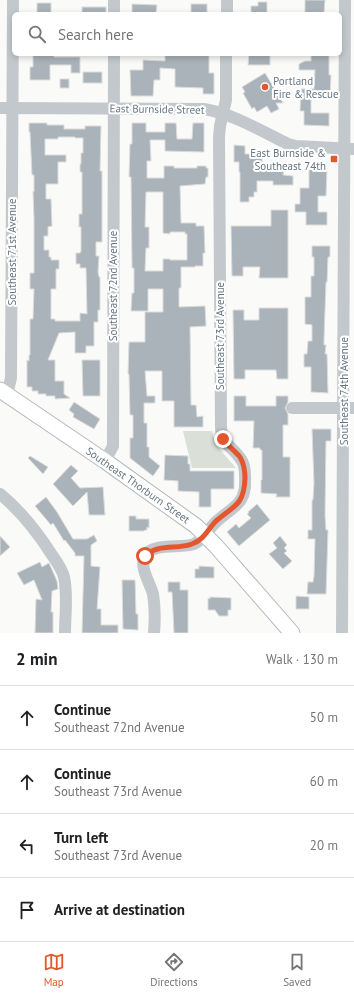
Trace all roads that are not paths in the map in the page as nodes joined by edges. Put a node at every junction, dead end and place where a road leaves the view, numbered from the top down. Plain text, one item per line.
1 (13, 0) edge
2 (114, 0) edge
3 (227, 0) edge
4 (345, 0) edge
5 (13, 12) edge
6 (114, 12) edge
7 (227, 12) edge
8 (13, 56) edge
9 (114, 56) edge
10 (226, 56) edge
11 (0, 108) edge
12 (13, 108) junction
13 (114, 108) junction
14 (223, 113) junction
15 (349, 149) edge
16 (3, 393) edge
17 (292, 408) dead end
18 (349, 408) edge
19 (105, 461) junction
20 (0, 494) edge
21 (206, 535) junction
22 (349, 540) edge
23 (65, 633) edge
24 (154, 633) edge
25 (292, 633) edge
26 (342, 633) edge

1 - 5 street, Southeast 71st Avenue
2 - 6 street
3 - 7 street
4 - 15 street, Southeast 74th Avenue
8 - 12 street, Southeast 71st Avenue
9 - 13 street, Southeast 72nd Avenue
10 - 14 street, Southeast 73rd Avenue
11 - 12 street, East Burnside Street
12 - 13 street, East Burnside Street
12 - 16 street, Southeast 71st Avenue
13 - 14 street, East Burnside Street
13 - 19 street, Southeast 72nd Avenue
14 - 15 street, East Burnside Street
14 - 21 street, Southeast 73rd Avenue
15 - 18 street, Southeast 74th Avenue
16 - 19 main road, Southeast Thorburn Street
17 - 18 street
18 - 22 street, Southeast 74th Avenue
19 - 21 main road, Southeast Thorburn Street
20 - 23 street
21 - 24 street
21 - 25 main road, Southeast Thorburn Street
22 - 26 street, Southeast 74th Avenue

